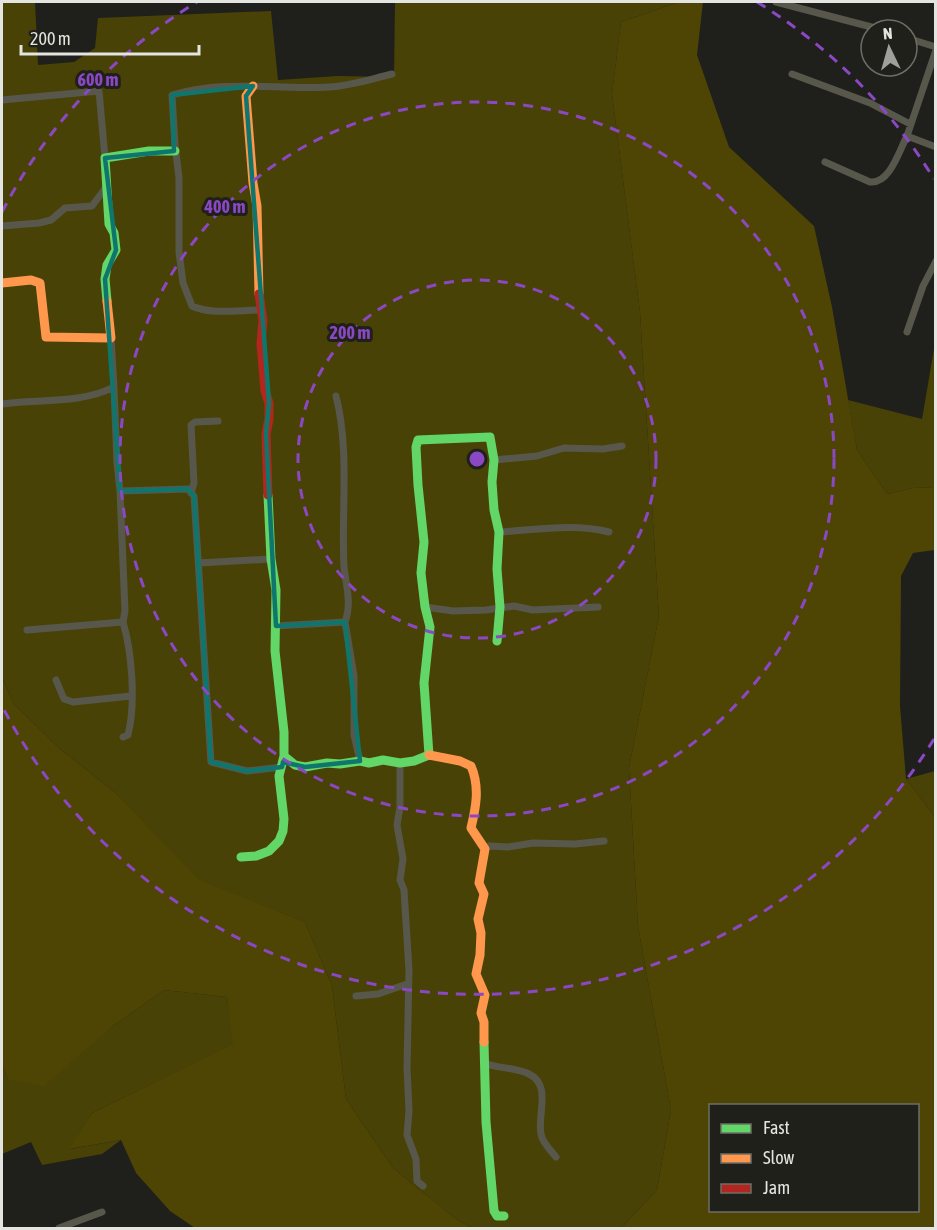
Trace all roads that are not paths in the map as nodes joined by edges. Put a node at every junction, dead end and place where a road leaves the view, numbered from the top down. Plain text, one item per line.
1 (776, 2) edge
2 (859, 24) edge
3 (919, 43) edge
4 (936, 49) edge
5 (392, 74) dead end
6 (792, 74) dead end
7 (253, 86) junction
8 (2, 100) edge
9 (910, 124) junction
10 (907, 136) junction
11 (936, 147) edge
12 (175, 151) junction
13 (105, 158) junction
14 (825, 162) dead end
15 (106, 186) junction
16 (2, 226) edge
17 (936, 261) edge
18 (2, 283) edge
19 (260, 310) junction
20 (907, 333) dead end
21 (111, 338) junction
22 (114, 387) junction
23 (336, 396) dead end
24 (2, 404) edge
25 (218, 421) dead end
26 (622, 446) dead end
27 (494, 460) junction
28 (120, 491) junction
29 (191, 493) junction
30 (500, 532) junction
31 (609, 532) dead end
32 (271, 559) junction
33 (199, 563) junction
34 (425, 607) junction
35 (500, 607) junction
36 (598, 607) dead end
37 (123, 622) junction
38 (345, 622) junction
39 (276, 626) junction
40 (27, 630) dead end
41 (497, 641) dead end
42 (56, 680) dead end
43 (131, 696) junction
44 (123, 737) dead end
45 (429, 755) junction
46 (284, 756) junction
47 (360, 760) junction
48 (400, 763) junction
49 (282, 767) junction
50 (604, 841) dead end
51 (485, 849) junction
52 (241, 857) dead end
53 (407, 984) junction
54 (356, 996) dead end
55 (484, 1063) junction
56 (556, 1157) dead end
57 (423, 1186) dead end
58 (102, 1212) dead end
59 (504, 1216) dead end
60 (59, 1228) edge

1 - 2 street
3 - 4 street
4 - 9 street
5 - 7 street
6 - 9 street
7 - 12 street
7 - 19 street
8 - 13 street
9 - 10 street
10 - 11 street
10 - 14 street
12 - 13 street
12 - 19 street
13 - 15 street
15 - 16 street
15 - 21 street
17 - 20 street
18 - 21 street
19 - 32 street
21 - 22 street
22 - 24 street
22 - 28 street
23 - 38 street
25 - 29 street
26 - 27 street
27 - 30 street
27 - 34 street
28 - 29 street
28 - 37 street
29 - 33 street
30 - 31 street
30 - 35 street
32 - 33 street
32 - 39 street
33 - 49 street
34 - 35 street
34 - 45 street
35 - 36 street
35 - 41 street
37 - 40 street
37 - 43 street
38 - 39 street
38 - 47 street
39 - 46 street
42 - 43 street
43 - 44 street
45 - 48 street
45 - 51 street
46 - 47 street
46 - 49 street
47 - 48 street
48 - 53 street
49 - 52 street
50 - 51 street
51 - 55 street
53 - 54 street
53 - 57 street
55 - 56 street
55 - 59 street
58 - 60 street

